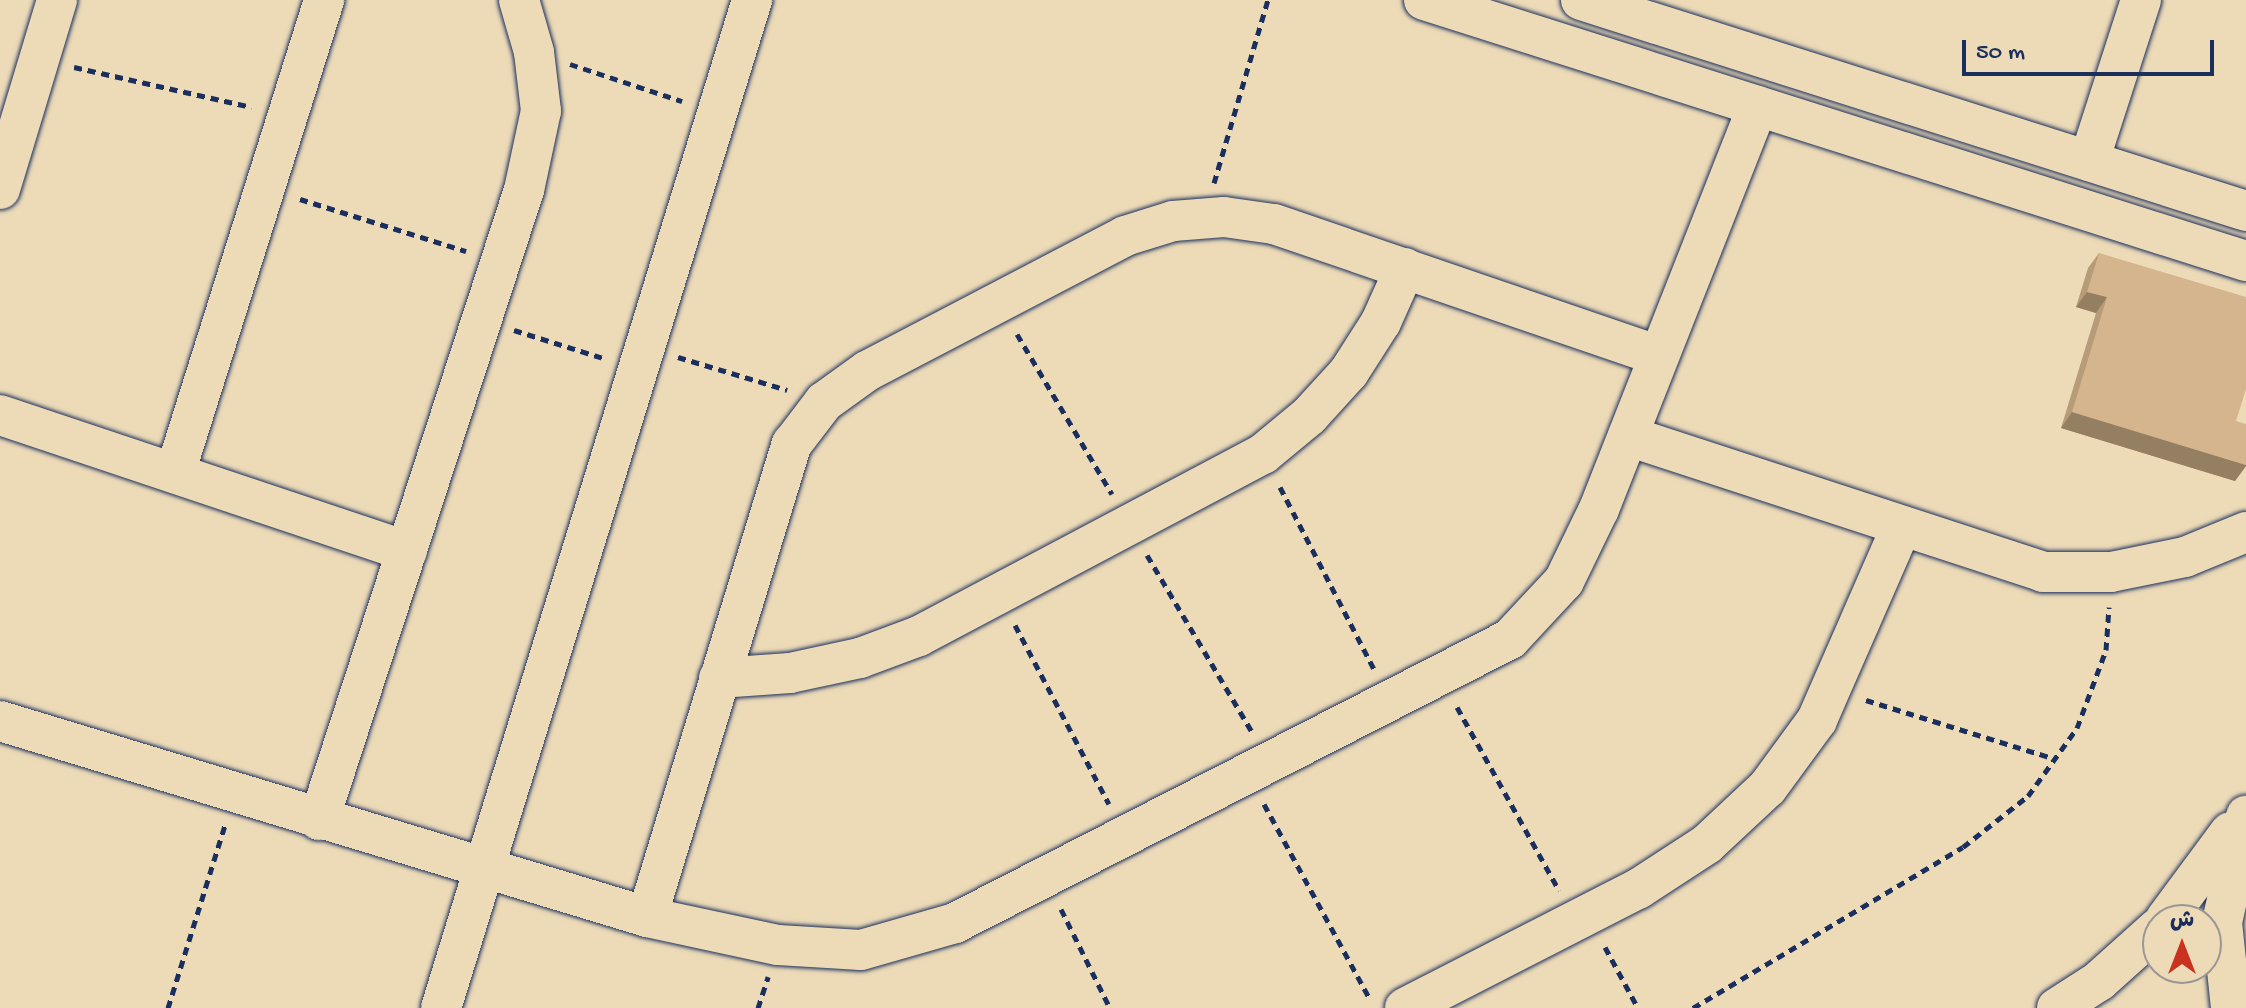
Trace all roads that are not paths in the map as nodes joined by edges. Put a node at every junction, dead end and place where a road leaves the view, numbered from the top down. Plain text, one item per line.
1 (57, 0) edge
2 (324, 0) edge
3 (519, 0) edge
4 (752, 0) edge
5 (1424, 0) edge
6 (1581, 0) edge
7 (2141, 0) edge
8 (1758, 106) junction
9 (2089, 161) junction
10 (0, 189) edge
11 (2246, 211) edge
12 (2246, 261) edge
13 (1405, 268) junction
14 (1659, 356) junction
15 (0, 415) edge
16 (1628, 436) junction
17 (175, 473) junction
18 (1901, 528) junction
19 (2246, 532) edge
20 (407, 551) junction
21 (719, 678) junction
22 (0, 721) edge
23 (2246, 805) edge
24 (2246, 816) edge
25 (319, 820) junction
26 (487, 869) junction
27 (2178, 904) edge
28 (647, 917) junction
29 (2142, 942) edge
30 (441, 1008) edge
31 (1405, 1008) edge
32 (2057, 1008) edge
33 (2231, 1008) edge

1 - 10 street
2 - 17 street
3 - 20 street
4 - 26 street
5 - 8 street
6 - 9 street
7 - 9 street
8 - 12 street
8 - 14 street
9 - 11 street
13 - 14 street
13 - 21 street
13 - 21 street
14 - 16 street
15 - 17 street
16 - 18 street
16 - 28 street
17 - 20 street
18 - 19 street
18 - 31 street
20 - 25 street
21 - 28 street
22 - 25 street
23 - 27 street
24 - 33 street
25 - 26 street
26 - 28 street
26 - 30 street
29 - 32 street

